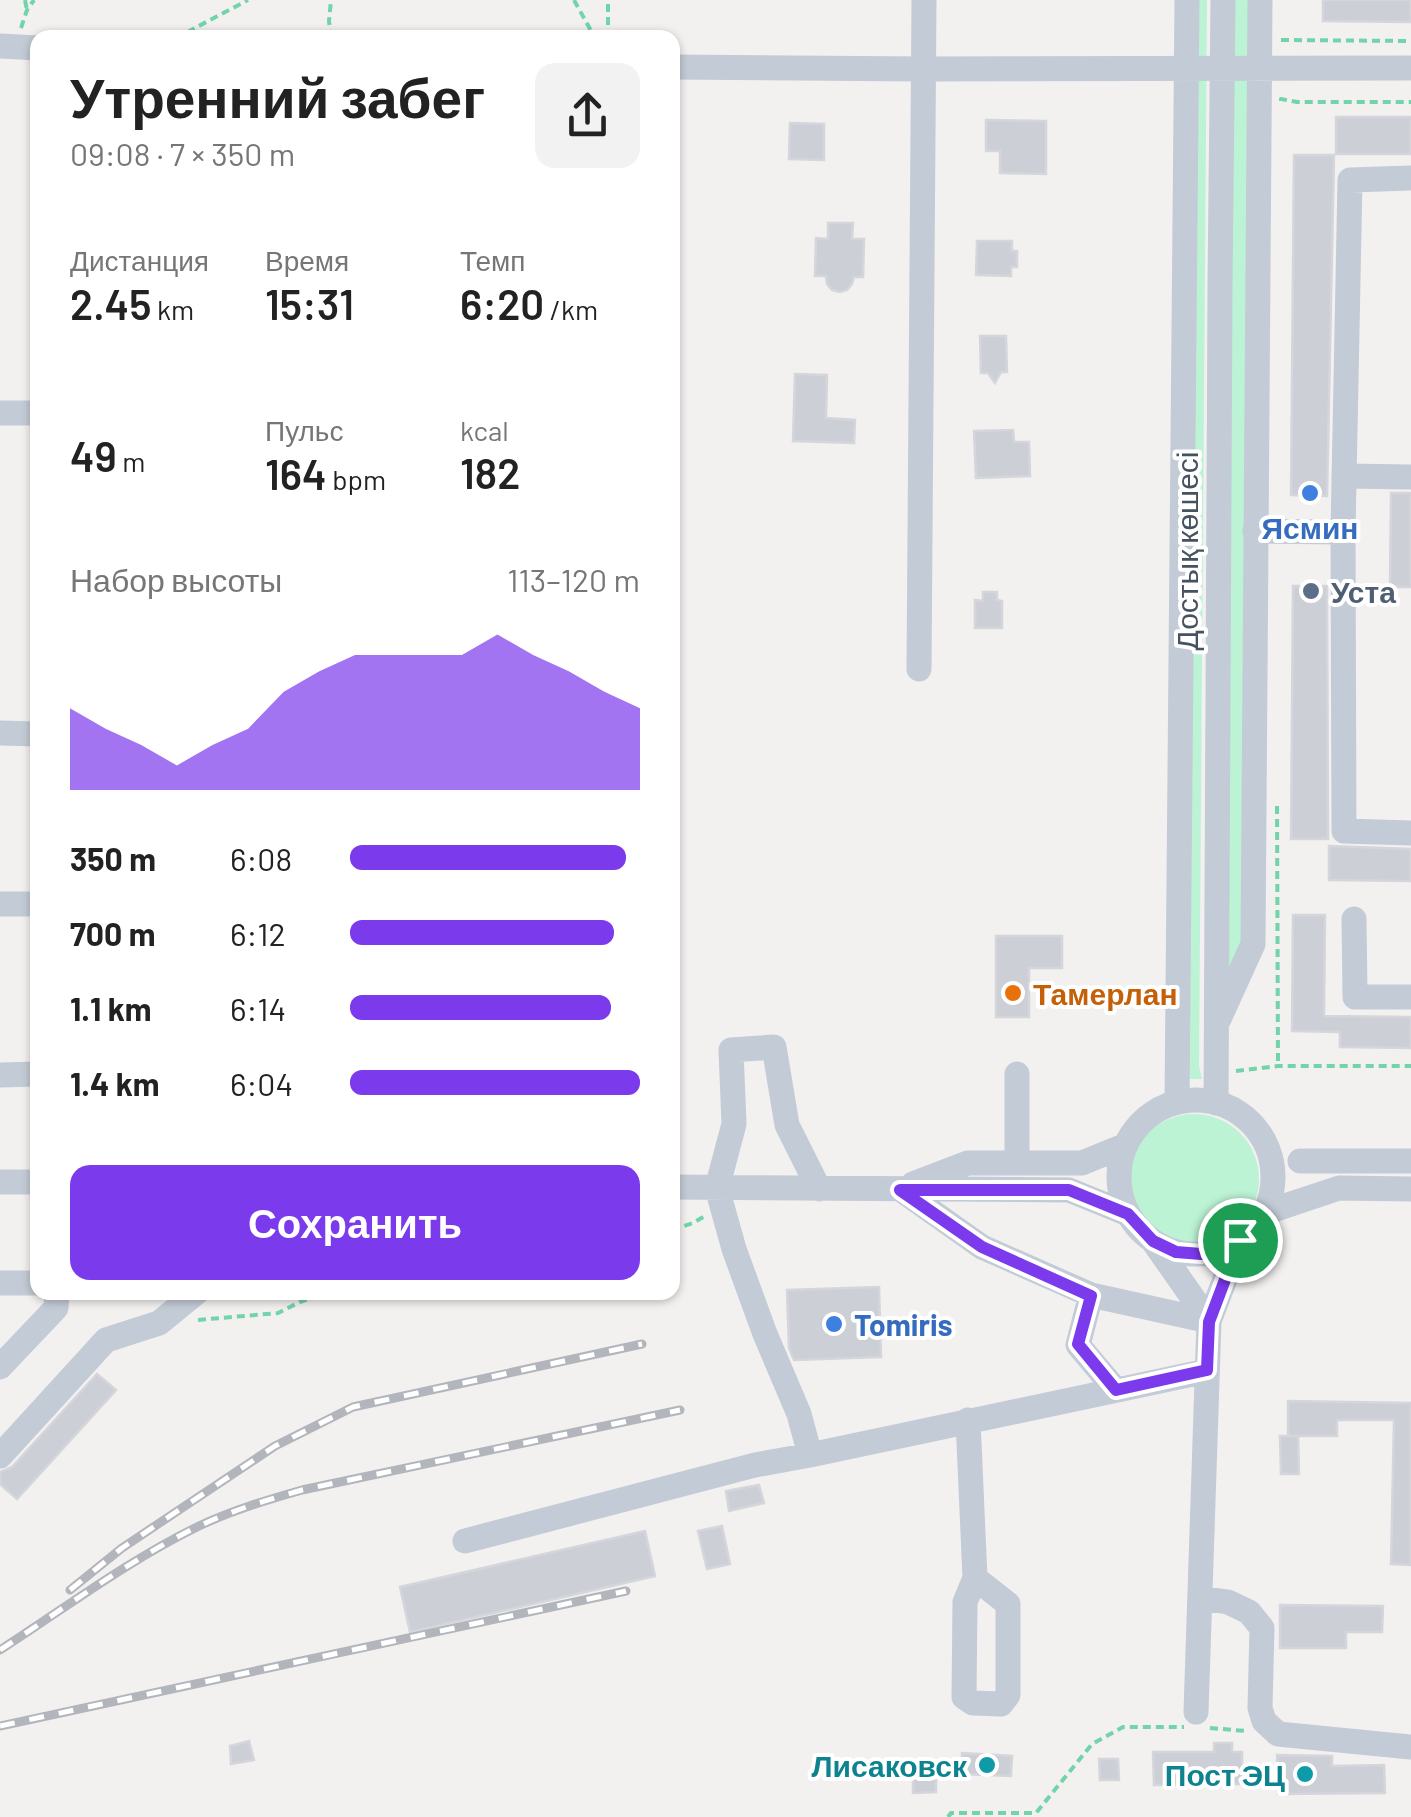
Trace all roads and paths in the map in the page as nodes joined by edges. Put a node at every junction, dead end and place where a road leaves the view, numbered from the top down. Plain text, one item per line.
1 (25, 0) edge
2 (34, 0) edge
3 (248, 0) edge
4 (332, 0) edge
5 (574, 0) edge
6 (608, 0) edge
7 (924, 0) edge
8 (1187, 0) edge
9 (1223, 0) edge
10 (1260, 0) edge
11 (191, 30) edge
12 (330, 30) edge
13 (591, 30) edge
14 (608, 30) edge
15 (1281, 40) dead end
16 (1411, 41) edge
17 (0, 46) edge
18 (30, 48) edge
19 (680, 67) edge
20 (1222, 67) junction
21 (1186, 68) junction
22 (1259, 68) junction
23 (1411, 68) edge
24 (924, 69) junction
25 (1411, 178) edge
26 (0, 412) edge
27 (30, 412) edge
28 (1344, 476) junction
29 (1411, 477) edge
30 (1255, 531) junction
31 (1343, 532) junction
32 (919, 669) dead end
33 (0, 733) edge
34 (30, 734) edge
35 (1411, 833) edge
36 (0, 904) edge
37 (30, 904) edge
38 (1354, 919) dead end
39 (1411, 997) edge
40 (1215, 1028) junction
41 (1411, 1066) edge
42 (1216, 1073) junction
43 (30, 1074) edge
44 (1017, 1074) dead end
45 (0, 1075) edge
46 (1177, 1102) junction
47 (1216, 1103) junction
48 (1253, 1126) junction
49 (1126, 1145) junction
50 (1300, 1161) junction
51 (1411, 1161) edge
52 (1017, 1163) junction
53 (0, 1182) edge
54 (30, 1182) edge
55 (1340, 1188) junction
56 (680, 1189) edge
57 (819, 1189) junction
58 (1411, 1189) edge
59 (720, 1197) junction
60 (888, 1197) junction
61 (1264, 1213) junction
62 (1128, 1214) junction
63 (680, 1227) edge
64 (1153, 1241) junction
65 (1230, 1245) junction
66 (0, 1283) edge
67 (30, 1283) edge
68 (1091, 1296) junction
69 (56, 1300) edge
70 (188, 1300) edge
71 (306, 1300) edge
72 (199, 1320) dead end
73 (1209, 1322) junction
74 (12, 1342) edge
75 (0, 1367) edge
76 (1207, 1370) junction
77 (1116, 1390) junction
78 (968, 1420) junction
79 (0, 1456) edge
80 (810, 1456) junction
81 (465, 1541) dead end
82 (975, 1578) dead end
83 (1200, 1598) junction
84 (1196, 1712) dead end
85 (1278, 1734) junction
86 (1411, 1747) edge
87 (948, 1817) edge

1 - 2 path
3 - 11 path
4 - 12 path
5 - 13 path
6 - 14 path
7 - 24 street
8 - 21 street, Достық көшесі
9 - 20 street, Достық көшесі
10 - 22 street
15 - 16 path
17 - 18 street
19 - 24 street
20 - 21 street
20 - 22 street
20 - 40 street, Достық көшесі
21 - 24 street
21 - 46 street, Достық көшесі
22 - 23 street
22 - 30 street
24 - 32 street
25 - 28 street
26 - 27 street
28 - 29 street
28 - 31 street
30 - 31 street
30 - 40 street
31 - 35 street
33 - 34 street
36 - 37 street
38 - 39 street
40 - 42 street, Достық көшесі
41 - 42 path
42 - 47 street, Достық көшесі
43 - 45 street
44 - 52 street
46 - 47 street
46 - 49 street
47 - 48 street
48 - 50 street
48 - 61 street
49 - 52 street
49 - 62 street
50 - 51 street
50 - 55 street
52 - 60 street
53 - 54 street
55 - 58 street
55 - 61 street
56 - 59 street
57 - 59 street
57 - 59 street
57 - 60 street
59 - 63 path
59 - 80 street
60 - 62 street
60 - 68 street
61 - 65 street
62 - 64 street
64 - 65 street
64 - 73 street
65 - 73 street
66 - 67 street
68 - 73 street
68 - 77 street
69 - 74 street
70 - 79 street
71 - 72 path
73 - 76 street
74 - 75 street
76 - 77 street
76 - 83 street
77 - 78 street
78 - 80 street
78 - 82 street
80 - 81 street
83 - 84 street
83 - 85 street
85 - 86 street
85 - 87 path

